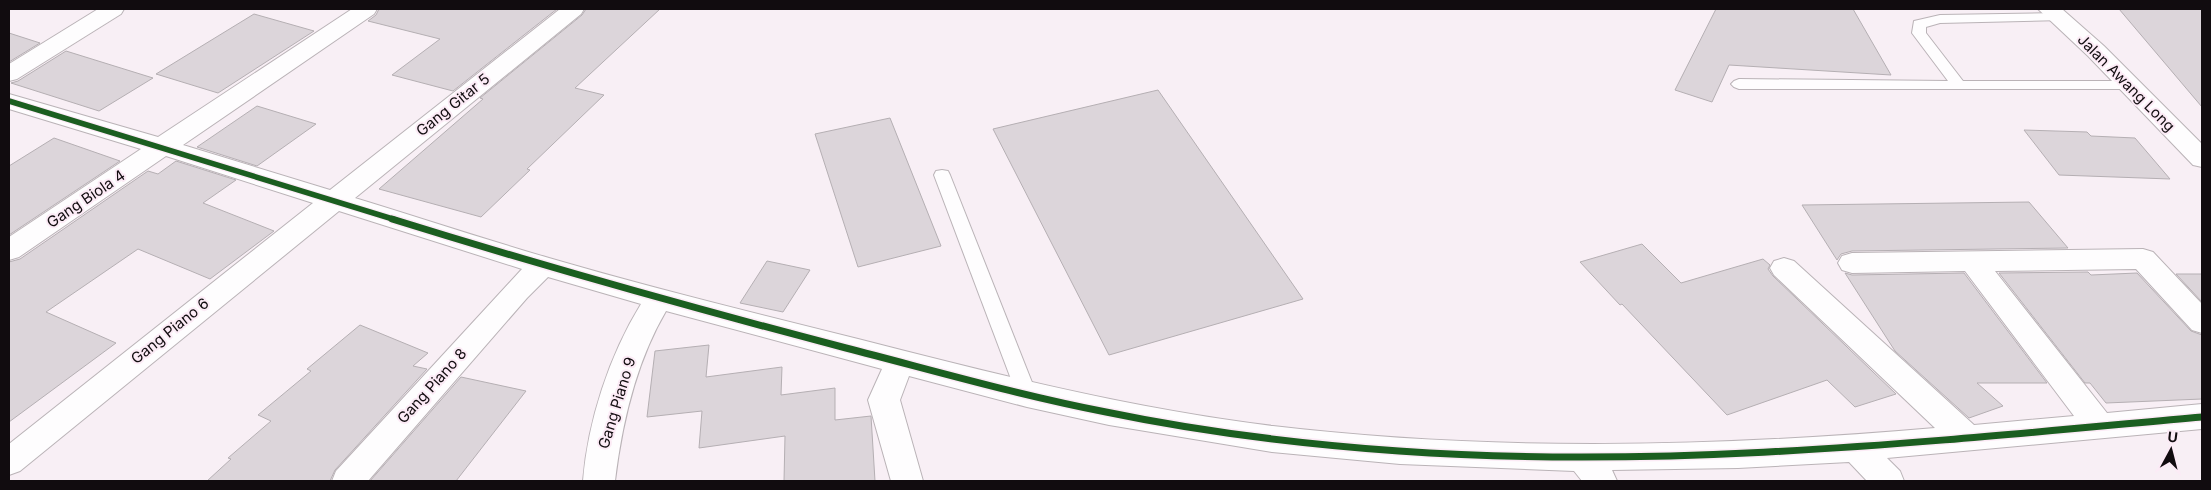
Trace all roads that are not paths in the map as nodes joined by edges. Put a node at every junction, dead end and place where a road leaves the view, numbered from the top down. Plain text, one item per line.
1 (113, 9) edge
2 (366, 9) edge
3 (573, 9) edge
4 (2053, 13) edge
5 (9, 74) edge
6 (1739, 84) dead end
7 (1959, 85) junction
8 (2131, 86) junction
9 (9, 102) edge
10 (148, 157) junction
11 (2202, 159) edge
12 (942, 175) dead end
13 (325, 207) junction
14 (9, 250) edge
15 (1972, 261) junction
16 (1852, 263) dead end
17 (1784, 268) dead end
18 (531, 277) junction
19 (651, 311) junction
20 (2202, 322) edge
21 (891, 382) junction
22 (1027, 395) junction
23 (2202, 417) edge
24 (2100, 427) junction
25 (1966, 438) junction
26 (9, 462) edge
27 (1871, 465) edge
28 (1592, 469) edge
29 (348, 481) edge
30 (599, 481) edge
31 (907, 481) edge

1 - 5 street
2 - 10 street, Gang Biola 4
3 - 13 street, Gang Gitar 5
4 - 7 lane
4 - 8 street, Jalan Awang Long
6 - 7 lane
7 - 8 lane
8 - 11 street, Jalan Awang Long
9 - 10 street
10 - 13 street
10 - 14 street, Gang Biola 4
12 - 22 lane
13 - 18 street
13 - 26 street, Gang Piano 6
15 - 16 street
15 - 20 street
15 - 24 street
17 - 25 street
18 - 19 street
18 - 29 street, Gang Piano 8
19 - 21 street
19 - 30 street, Gang Piano 9
21 - 22 street
21 - 31 street
22 - 28 street
23 - 24 street
24 - 25 street
25 - 27 street
27 - 28 street

